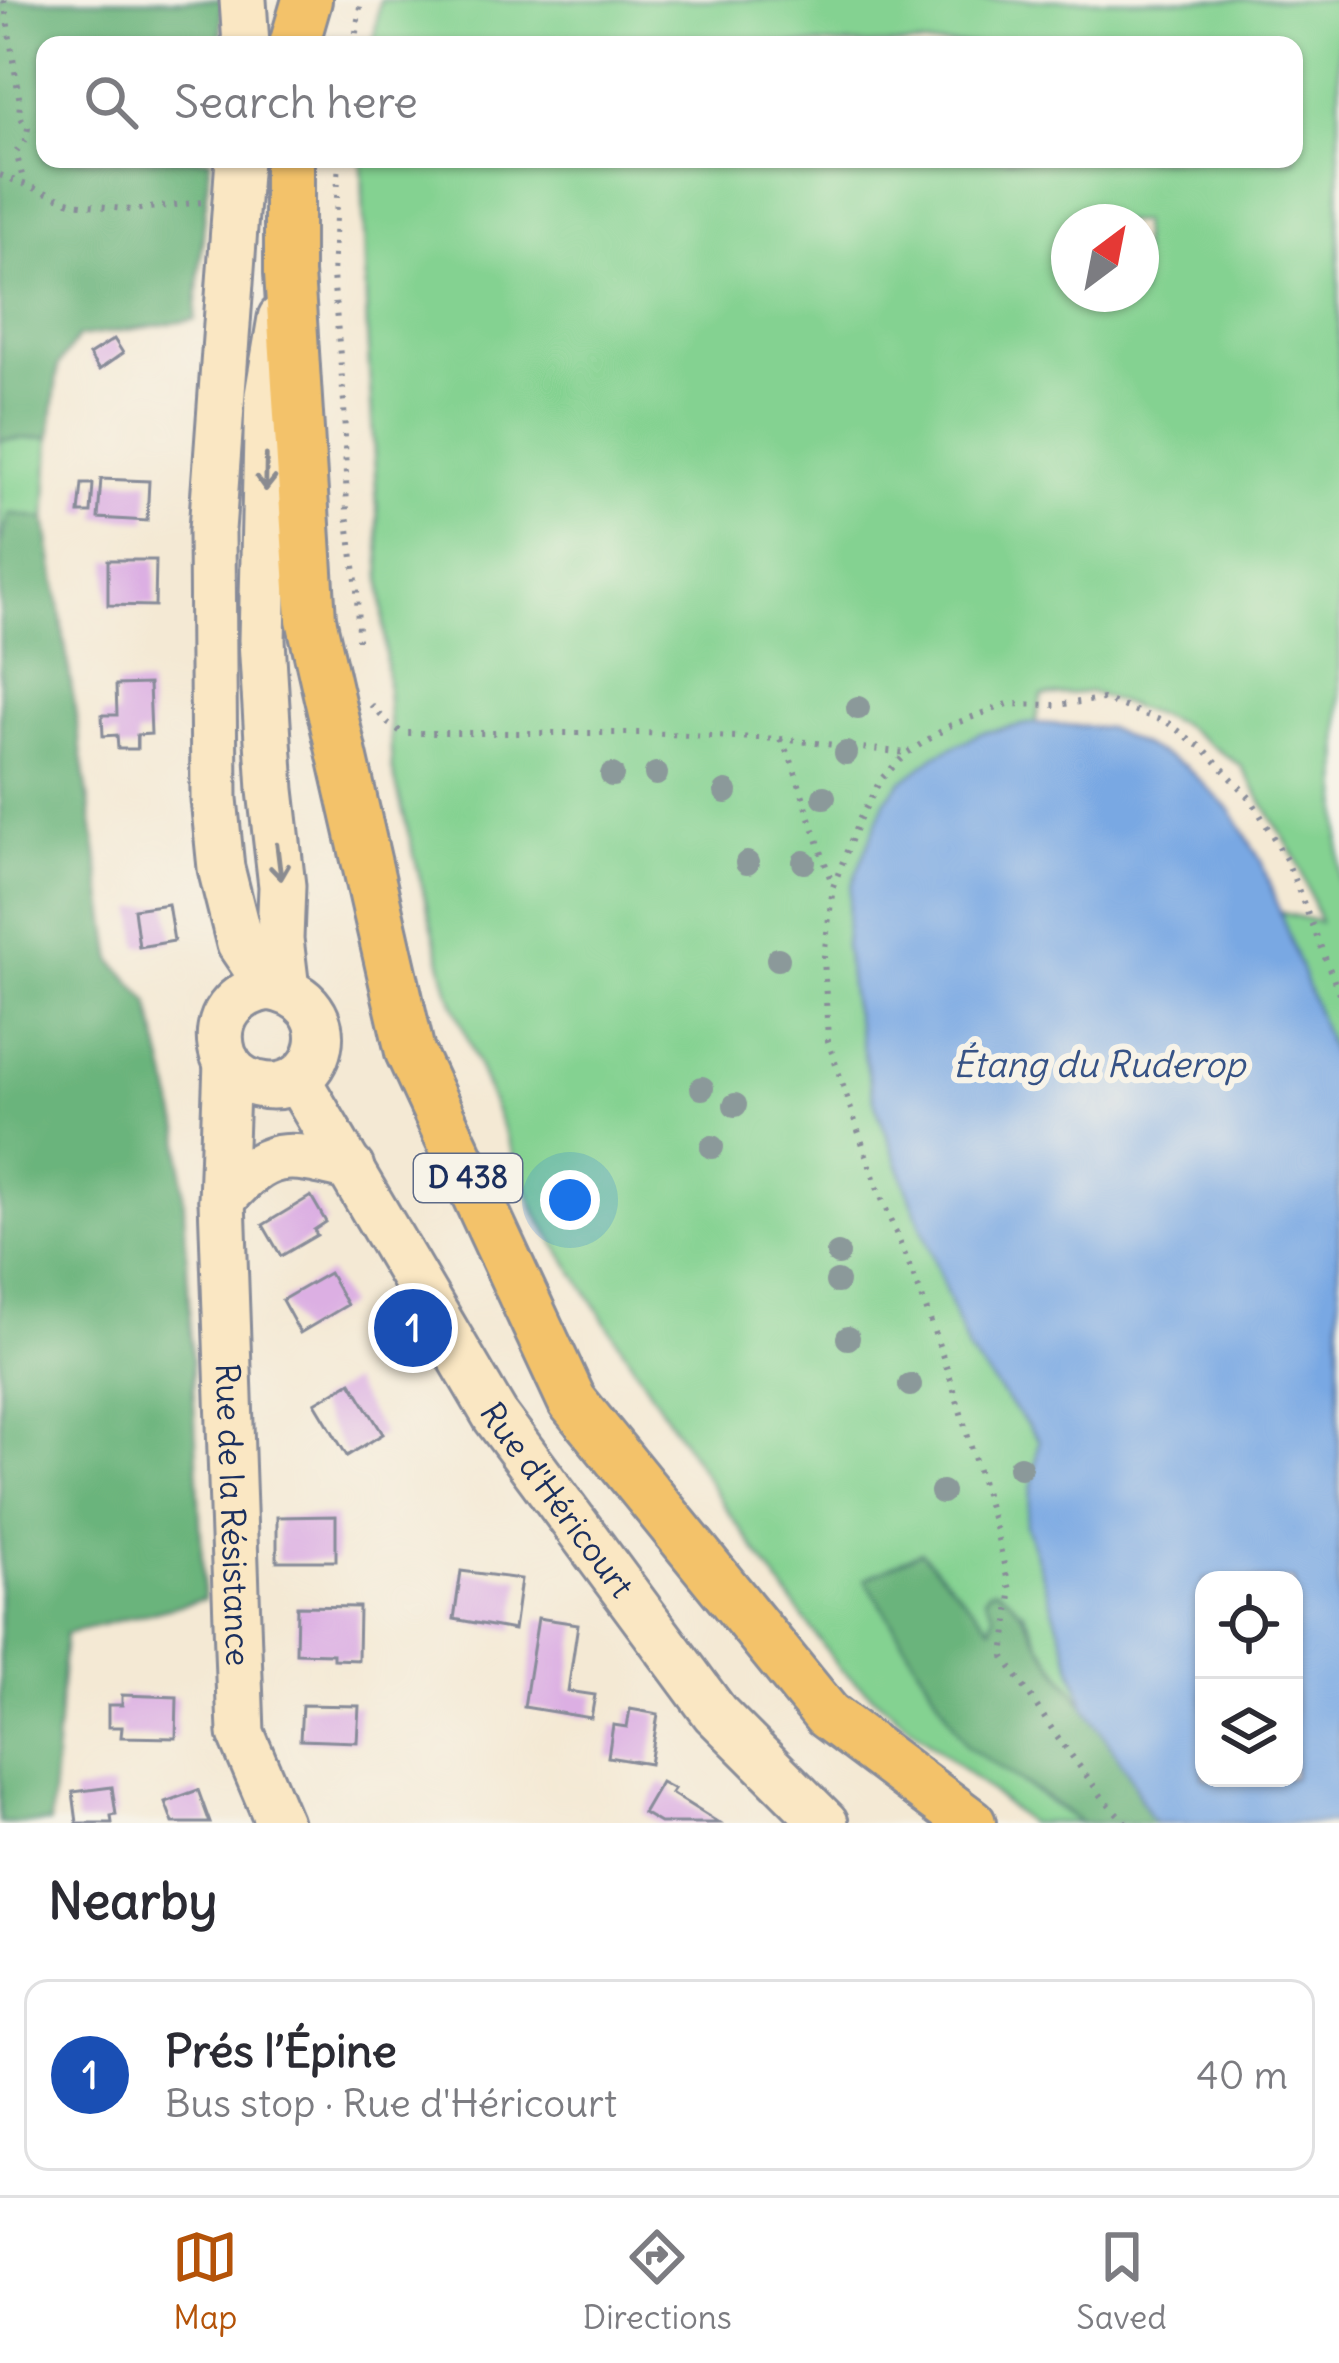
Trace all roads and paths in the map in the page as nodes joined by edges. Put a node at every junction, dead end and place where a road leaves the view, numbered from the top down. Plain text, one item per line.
1 (4, 0) edge
2 (244, 0) edge
3 (288, 0) edge
4 (308, 0) edge
5 (361, 0) edge
6 (246, 36) edge
7 (291, 36) edge
8 (295, 36) edge
9 (355, 36) edge
10 (289, 168) edge
11 (339, 168) edge
12 (0, 175) edge
13 (238, 178) edge
14 (24, 183) junction
15 (289, 273) junction
16 (358, 652) dead end
17 (364, 694) dead end
18 (780, 739) junction
19 (907, 753) junction
20 (833, 887) junction
21 (1339, 993) edge
22 (262, 994) junction
23 (262, 1076) junction
24 (351, 1168) junction
25 (222, 1200) junction
26 (279, 1823) edge
27 (825, 1823) edge
28 (970, 1823) edge
29 (1126, 1823) edge

1 - 14 path
2 - 6 street
3 - 7 main road
4 - 8 main road
5 - 9 path
10 - 15 main road
11 - 16 path
12 - 14 path
13 - 14 path
13 - 22 street
15 -> 22 street
15 - 28 main road, D 438
17 - 18 path
18 - 19 path
18 - 20 path
19 - 20 path
19 - 21 path
20 - 29 path
22 - 23 street
22 - 23 street
23 - 24 street, Rue d'Héricourt
23 - 25 street, Rue de la Résistance
24 - 25 street
24 - 27 street, Rue d'Héricourt
25 - 26 street, Rue de la Résistance

